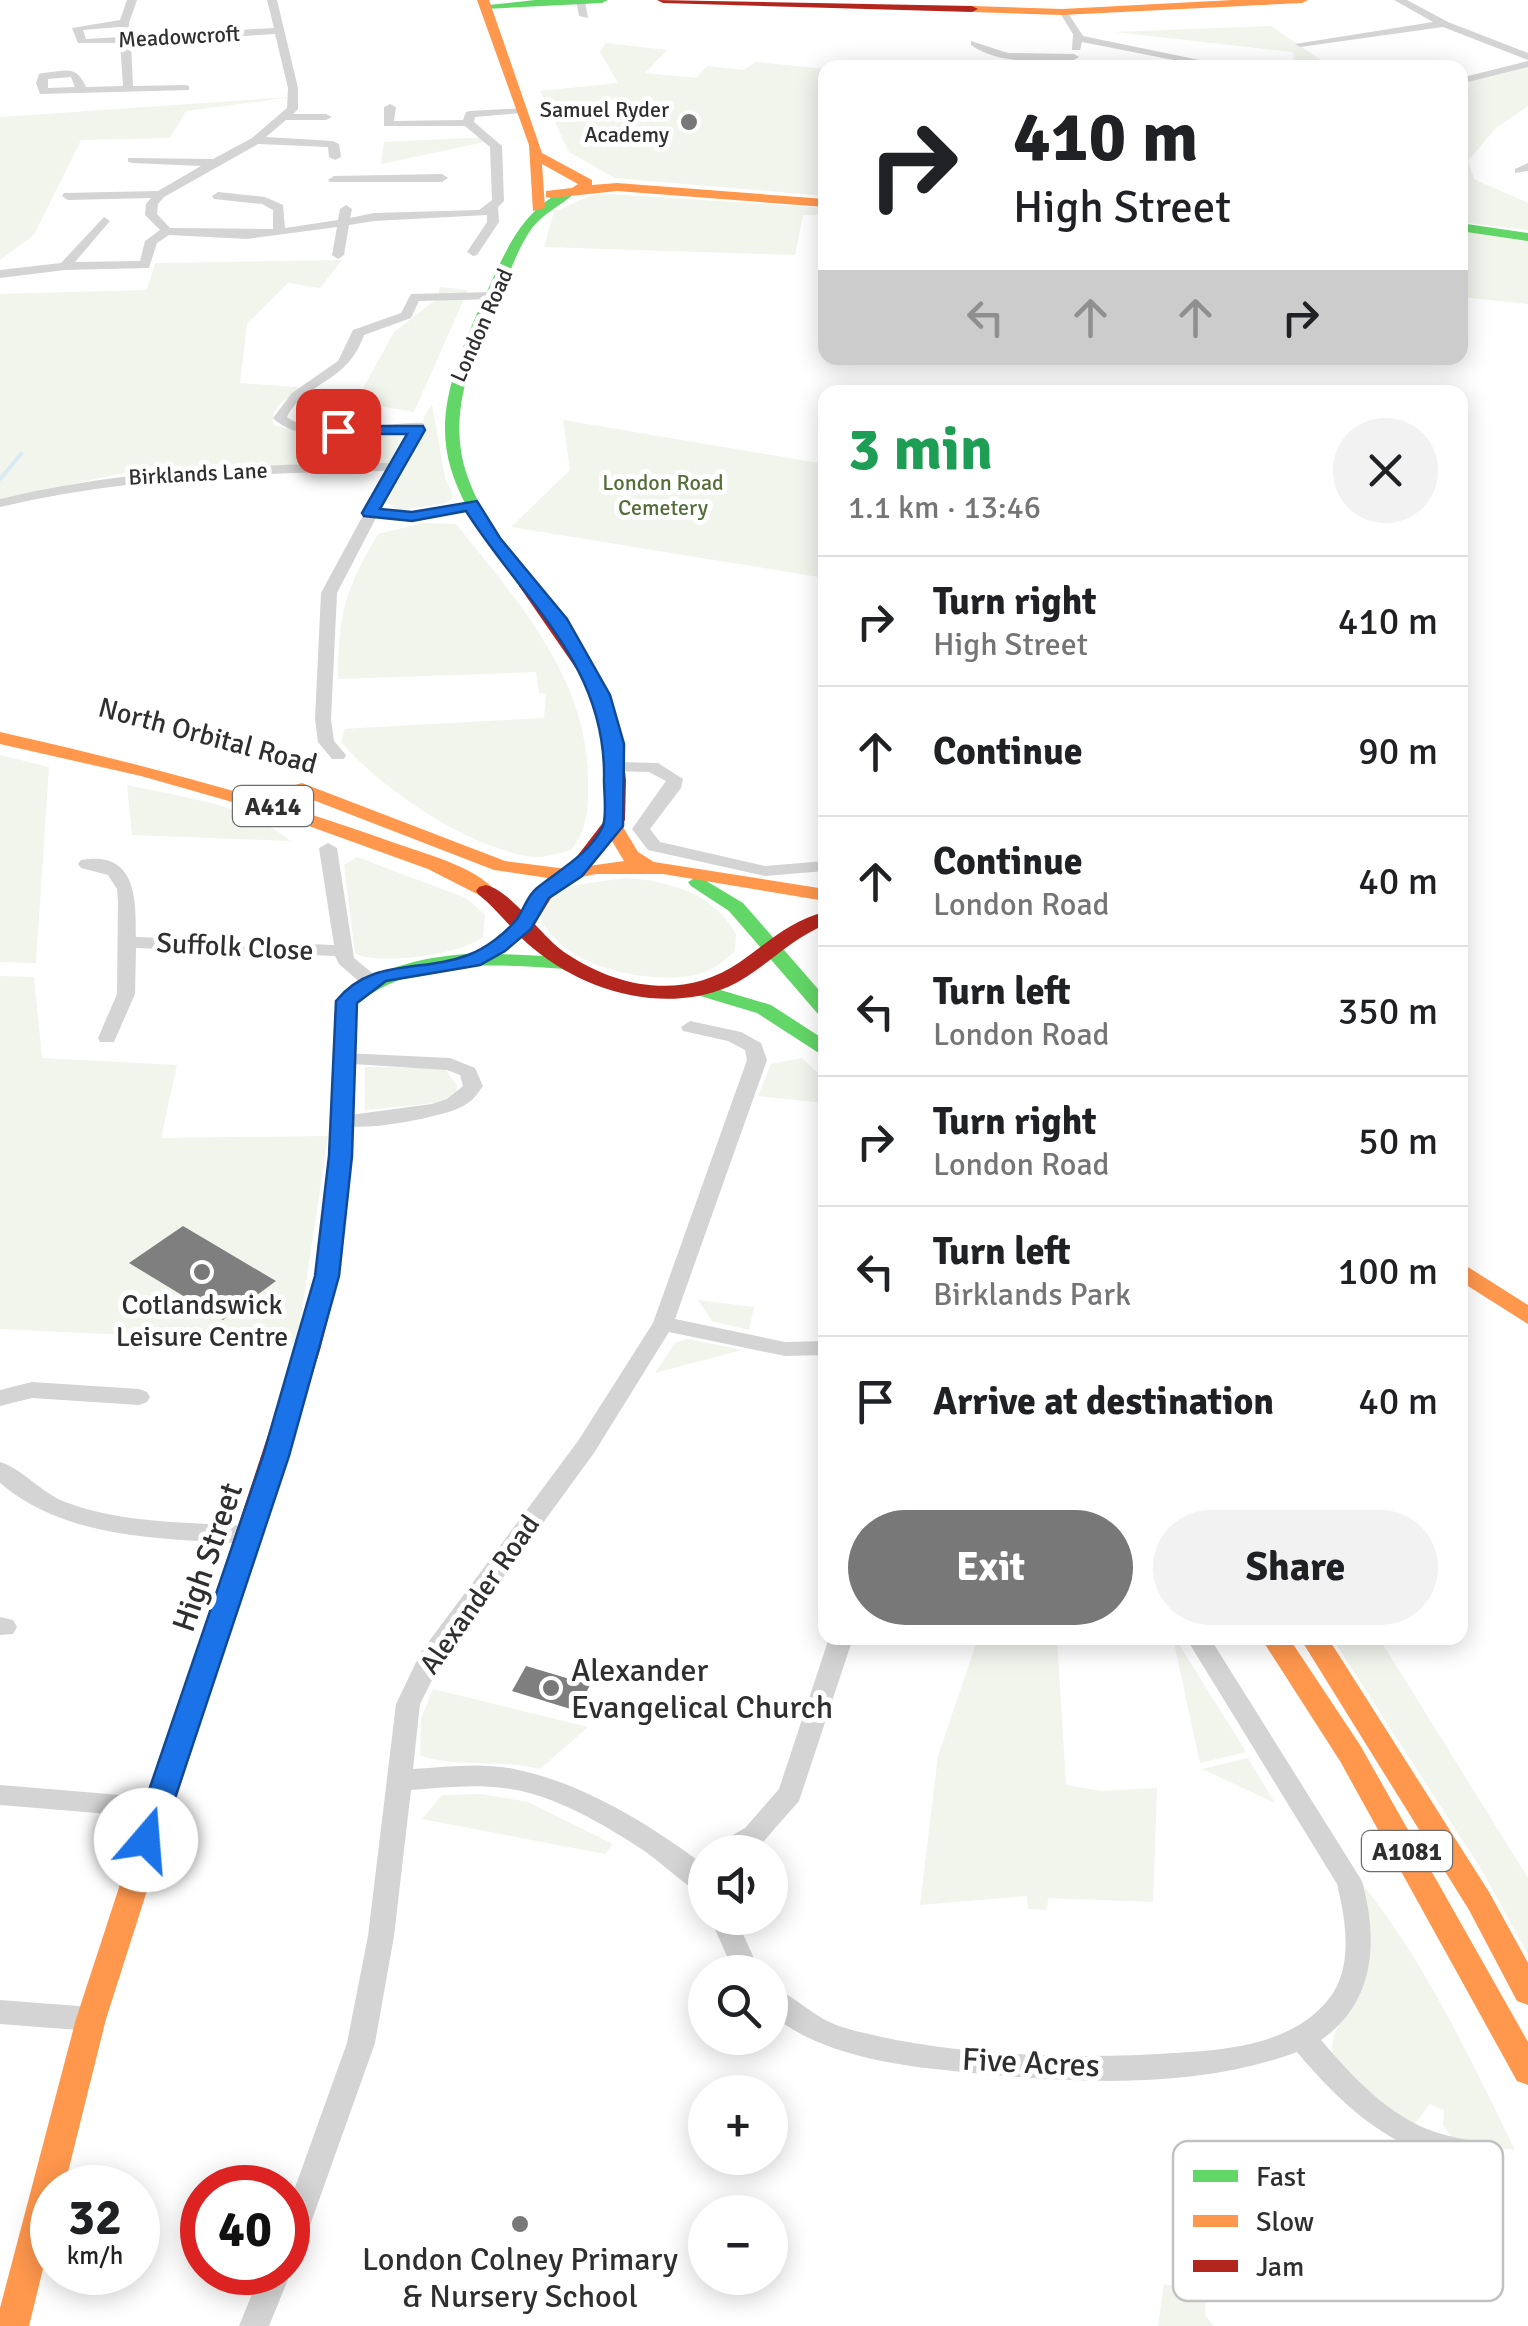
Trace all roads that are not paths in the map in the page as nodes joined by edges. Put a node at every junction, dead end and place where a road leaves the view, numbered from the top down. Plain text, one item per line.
1 (132, 0) edge
2 (272, 0) edge
3 (602, 0) edge
4 (663, 0) edge
5 (1302, 0) edge
6 (1399, 0) edge
7 (550, 1) edge
8 (484, 3) edge
9 (1008, 5) edge
10 (582, 8) edge
11 (1062, 12) junction
12 (124, 22) junction
13 (1444, 24) junction
14 (278, 31) junction
15 (1078, 38) junction
16 (126, 40) junction
17 (975, 43) dead end
18 (1300, 44) dead end
19 (1057, 60) edge
20 (1073, 60) edge
21 (1192, 60) edge
22 (1528, 60) edge
23 (1468, 79) edge
24 (128, 86) junction
25 (184, 88) dead end
26 (82, 90) dead end
27 (390, 107) dead end
28 (522, 110) junction
29 (469, 114) junction
30 (283, 117) junction
31 (326, 117) dead end
32 (256, 140) junction
33 (136, 145) dead end
34 (335, 157) dead end
35 (215, 164) junction
36 (401, 178) junction
37 (442, 178) dead end
38 (334, 180) dead end
39 (538, 183) junction
40 (575, 184) junction
41 (160, 194) junction
42 (68, 196) dead end
43 (218, 196) dead end
44 (818, 202) edge
45 (495, 205) junction
46 (346, 210) dead end
47 (399, 215) junction
48 (185, 220) dead end
49 (104, 221) dead end
50 (344, 224) junction
51 (164, 228) junction
52 (1468, 228) edge
53 (279, 232) junction
54 (1528, 236) edge
55 (473, 252) dead end
56 (338, 255) dead end
57 (65, 266) junction
58 (0, 274) edge
59 (493, 296) junction
60 (398, 467) junction
61 (0, 502) edge
62 (471, 505) junction
63 (370, 513) junction
64 (0, 715) edge
65 (0, 738) edge
66 (338, 755) dead end
67 (193, 759) dead end
68 (617, 767) junction
69 (281, 783) dead end
70 (613, 826) junction
71 (328, 848) dead end
72 (87, 864) dead end
73 (818, 867) edge
74 (654, 871) junction
75 (572, 874) junction
76 (690, 877) junction
77 (818, 894) edge
78 (818, 921) edge
79 (524, 925) junction
80 (128, 942) junction
81 (768, 943) junction
82 (342, 951) junction
83 (473, 961) junction
84 (565, 962) junction
85 (370, 980) junction
86 (704, 991) junction
87 (818, 1002) edge
88 (690, 1027) dead end
89 (107, 1038) dead end
90 (818, 1045) edge
91 (344, 1058) junction
92 (342, 1121) junction
93 (1468, 1260) edge
94 (1468, 1261) edge
95 (1501, 1268) dead end
96 (1528, 1316) edge
97 (663, 1324) junction
98 (818, 1348) edge
99 (138, 1397) dead end
100 (0, 1398) edge
101 (0, 1470) edge
102 (249, 1535) junction
103 (840, 1645) edge
104 (1202, 1645) edge
105 (1280, 1645) edge
106 (1318, 1645) edge
107 (398, 1780) junction
108 (0, 1794) edge
109 (157, 1808) junction
110 (754, 1835) edge
111 (688, 1866) edge
112 (1528, 1992) edge
113 (788, 2010) edge
114 (0, 2012) edge
115 (91, 2018) junction
116 (1302, 2038) junction
117 (1528, 2072) edge
118 (1420, 2141) edge
119 (310, 2185) edge
120 (267, 2295) edge
121 (12, 2326) edge
122 (254, 2326) edge

1 - 12 street
2 - 14 street
3 - 10 main road
4 - 9 main road
5 - 11 main road
6 - 13 street
7 - 8 main road
7 - 10 main road
8 - 28 main road
9 - 11 main road
11 - 15 street
12 - 16 street
12 - 16 street, Meadowcroft
13 - 18 street
13 - 22 street
14 - 16 street, Meadowcroft
14 - 30 street
15 - 20 street
15 - 21 street
16 - 24 street
17 - 19 street
22 - 23 street
24 - 25 street, Meadowcroft
24 - 26 street, Meadowcroft
27 - 29 street
28 - 29 street
28 - 39 main road
29 - 45 street
30 - 31 street
30 - 32 street
32 - 34 street
32 - 35 street
33 - 35 street
35 - 41 street
36 - 37 street
36 - 38 street
36 - 47 street
39 - 40 main road
39 - 40 main road
39 - 59 main road, London Road
40 - 44 main road
41 - 42 street
41 - 51 street
43 - 53 street
45 - 47 street
45 - 55 street
46 - 50 street
47 - 50 street
48 - 51 street
49 - 57 street
50 - 53 street
50 - 56 street
51 - 53 street
51 - 57 street
52 - 54 main road
57 - 58 street
59 - 60 street
59 - 62 main road, London Road
60 - 61 street, Birklands Lane
60 - 63 street
62 - 63 street
62 - 68 main road, London Road
63 - 66 street
64 - 67 main road, North Orbital Road
65 - 79 main road, North Orbital Road / A414
68 - 70 main road, London Road
68 - 73 street
69 - 75 main road, North Orbital Road / A414
70 - 74 main road
70 - 75 main road
71 - 82 street
72 - 80 street, Suffolk Close
74 - 75 main road, North Orbital Road
74 - 76 main road, North Orbital Road
75 - 79 main road
76 - 77 main road
76 - 81 main road
78 - 81 main road
79 - 83 main road
79 - 84 main road, North Orbital Road
80 - 82 street, Suffolk Close
80 - 89 street, Suffolk Close
81 - 86 main road
81 - 87 main road
82 - 85 street
83 - 84 main road
83 - 85 main road
84 - 86 main road
85 - 91 main road, High Street
86 - 90 main road
88 - 97 street, Alexander Road
91 - 92 main road, High Street
91 - 92 street
92 - 102 main road, High Street
93 - 95 main road
94 - 96 main road
97 - 98 street
97 - 107 street, Alexander Road
99 - 100 street
101 - 102 street
102 - 109 main road, High Street
103 - 110 street
104 - 116 street, Five Acres
105 - 117 main road, A1081
106 - 112 main road, A1081
107 - 111 street
107 - 119 street, Alexander Road
108 - 109 street
109 - 115 main road, High Street
113 - 116 street, Five Acres
114 - 115 street
115 - 121 main road, High Street
116 - 118 street
120 - 122 street

